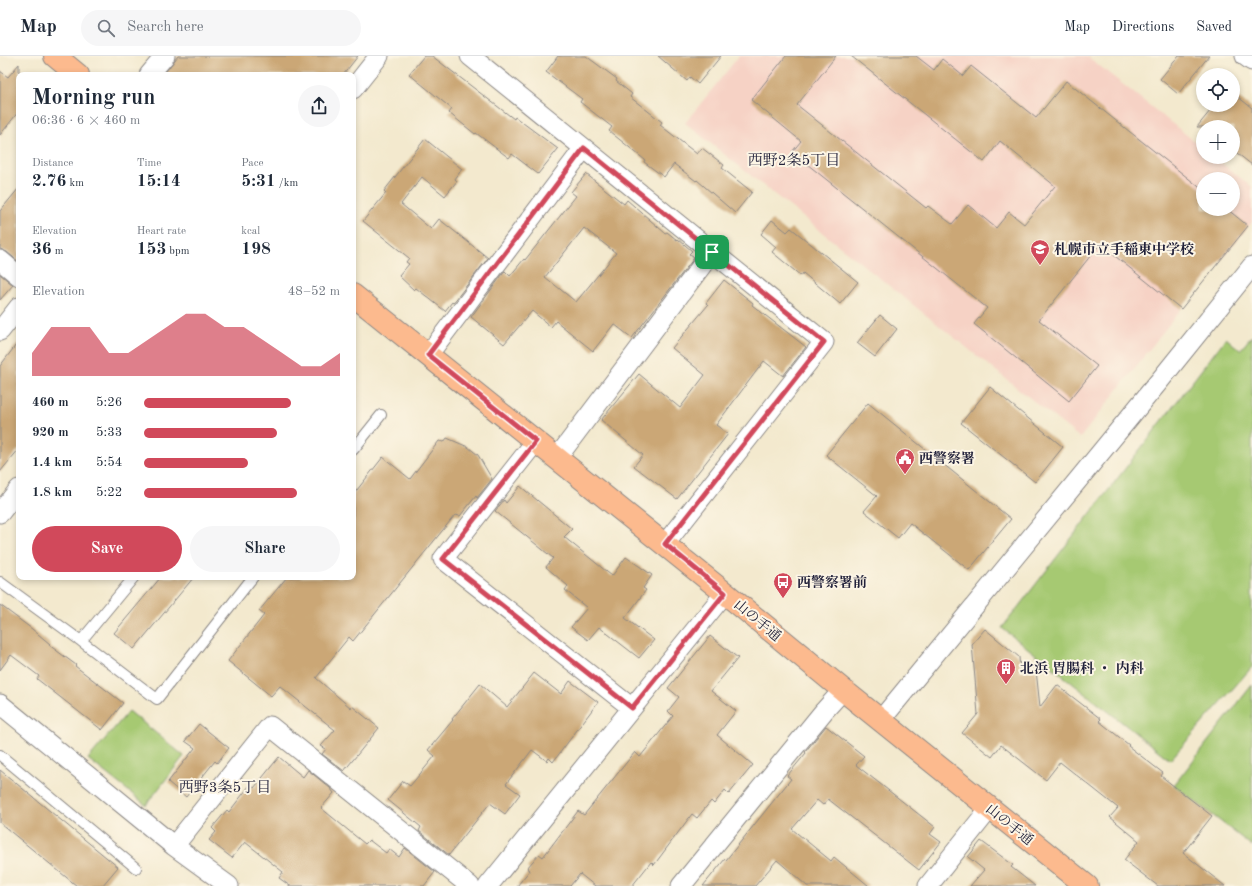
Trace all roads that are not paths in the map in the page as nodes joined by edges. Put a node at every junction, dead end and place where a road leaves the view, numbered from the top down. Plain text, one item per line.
1 (54, 56) edge
2 (165, 56) edge
3 (379, 56) edge
4 (470, 56) edge
5 (1245, 56) edge
6 (1252, 61) edge
7 (74, 72) edge
8 (152, 72) edge
9 (356, 85) edge
10 (584, 148) junction
11 (712, 252) junction
12 (0, 260) edge
13 (1252, 266) edge
14 (16, 273) edge
15 (356, 297) edge
16 (16, 311) edge
17 (0, 331) edge
18 (428, 355) junction
19 (381, 415) dead end
20 (536, 441) junction
21 (356, 446) edge
22 (557, 458) junction
23 (16, 493) edge
24 (0, 513) edge
25 (665, 544) junction
26 (132, 580) edge
27 (251, 580) edge
28 (0, 582) edge
29 (725, 593) junction
30 (81, 641) junction
31 (843, 690) junction
32 (0, 704) edge
33 (632, 708) junction
34 (880, 720) junction
35 (0, 755) edge
36 (990, 808) junction
37 (174, 846) junction
38 (136, 868) dead end
39 (229, 886) edge
40 (470, 886) edge
41 (488, 886) edge
42 (681, 886) edge
43 (928, 886) edge
44 (1088, 886) edge

1 - 7 main road
2 - 8 street
3 - 9 street
4 - 10 street
5 - 6 street
10 - 11 street
10 - 18 street
11 - 22 street
11 - 25 street
12 - 14 street
13 - 34 street
15 - 18 main road, 山の手通
16 - 17 street
18 - 20 main road, 山の手通
19 - 21 lane
20 - 22 main road, 山の手通
20 - 33 street
22 - 25 main road, 山の手通
23 - 24 street
25 - 29 main road, 山の手通
26 - 30 lane
27 - 30 lane
28 - 30 lane
29 - 31 main road, 山の手通
29 - 33 street
31 - 34 main road, 山の手通
31 - 42 street
32 - 37 street
33 - 41 street
34 - 36 main road, 山の手通
35 - 38 lane
36 - 43 street
36 - 44 main road, 山の手通
37 - 39 street
37 - 40 street

